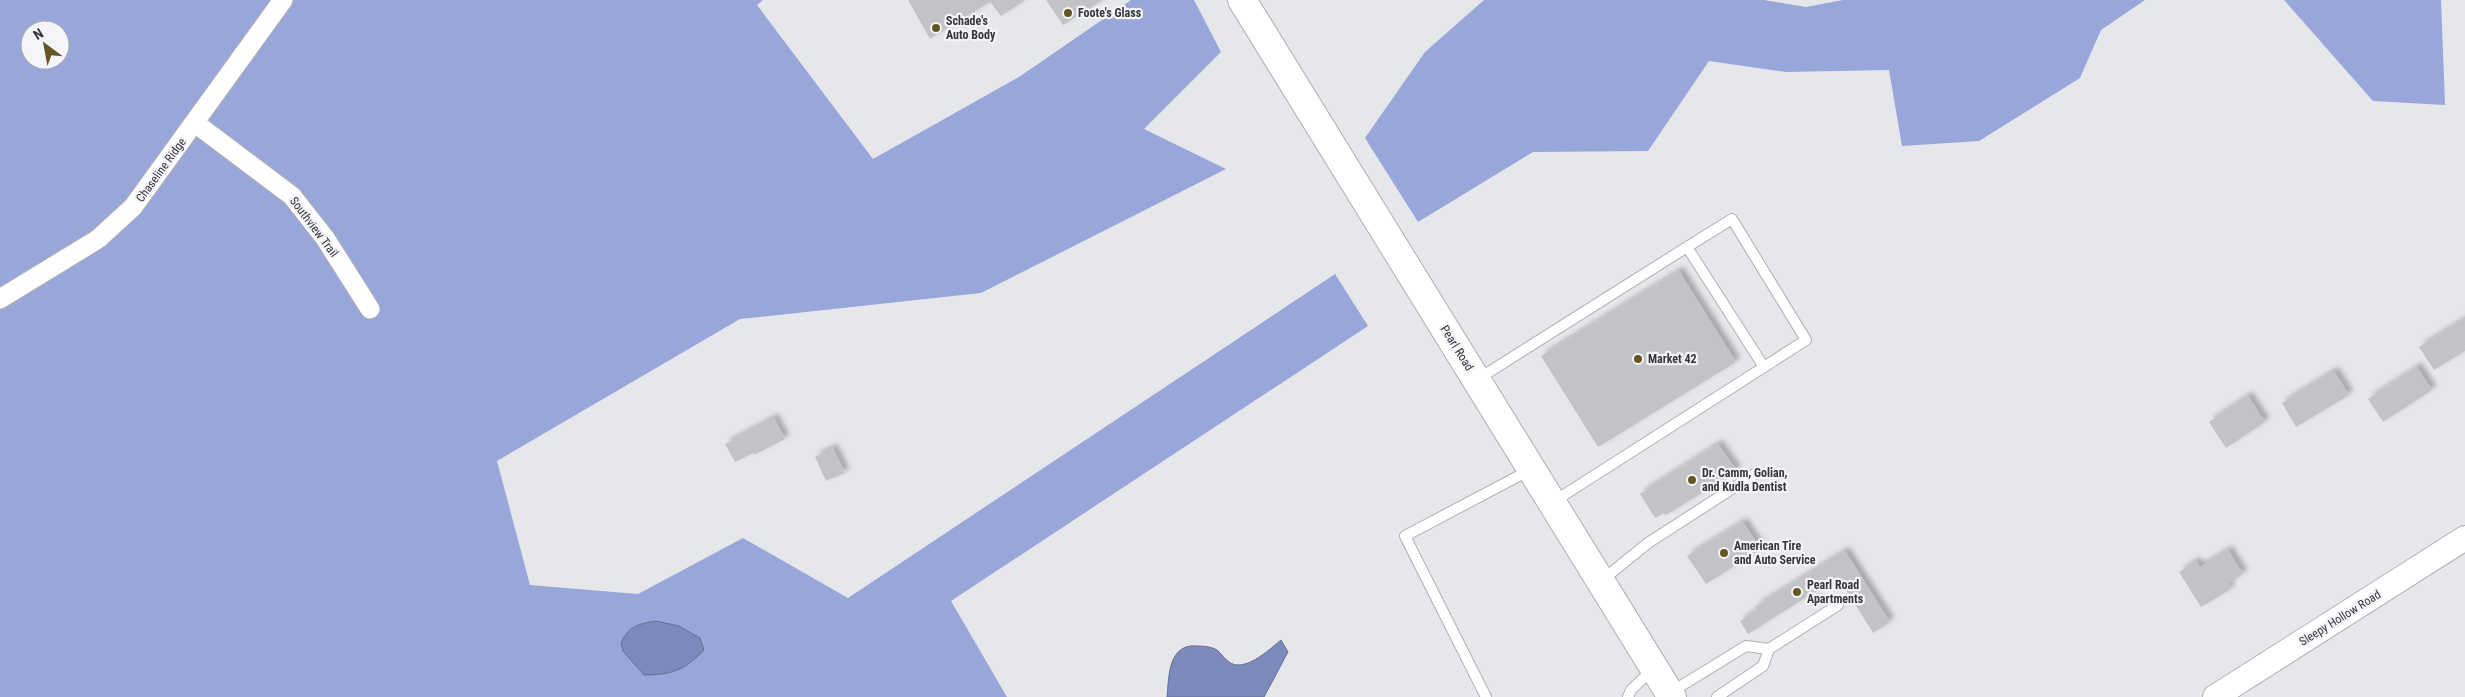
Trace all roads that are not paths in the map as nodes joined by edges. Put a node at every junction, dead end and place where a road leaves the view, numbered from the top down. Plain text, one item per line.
1 (284, 0) edge
2 (1242, 0) edge
3 (195, 123) junction
4 (1687, 247) junction
5 (0, 299) edge
6 (370, 310) dead end
7 (1764, 367) junction
8 (1476, 380) junction
9 (1531, 469) junction
10 (1758, 472) dead end
11 (1552, 503) junction
12 (2465, 538) edge
13 (1600, 581) junction
14 (1838, 605) dead end
15 (1769, 649) junction
16 (1654, 668) junction
17 (1670, 695) edge
18 (1486, 697) edge
19 (1628, 697) edge
20 (1717, 697) edge
21 (2214, 697) edge

1 - 3 street, Chaseline Ridge
2 - 8 main road, Pearl Road
3 - 5 street, Chaseline Ridge
3 - 6 street, Southview Trail
4 - 7 lane
4 - 7 lane
4 - 8 lane
7 - 11 lane
8 - 9 main road, Pearl Road
9 - 11 main road, Pearl Road
9 - 18 lane
10 - 13 lane
11 - 13 main road, Pearl Road
12 - 21 street, Sleepy Hollow Road
13 - 16 main road, Pearl Road
14 - 15 lane
15 - 17 lane
15 - 20 lane
16 - 17 main road, Pearl Road
16 - 19 lane

